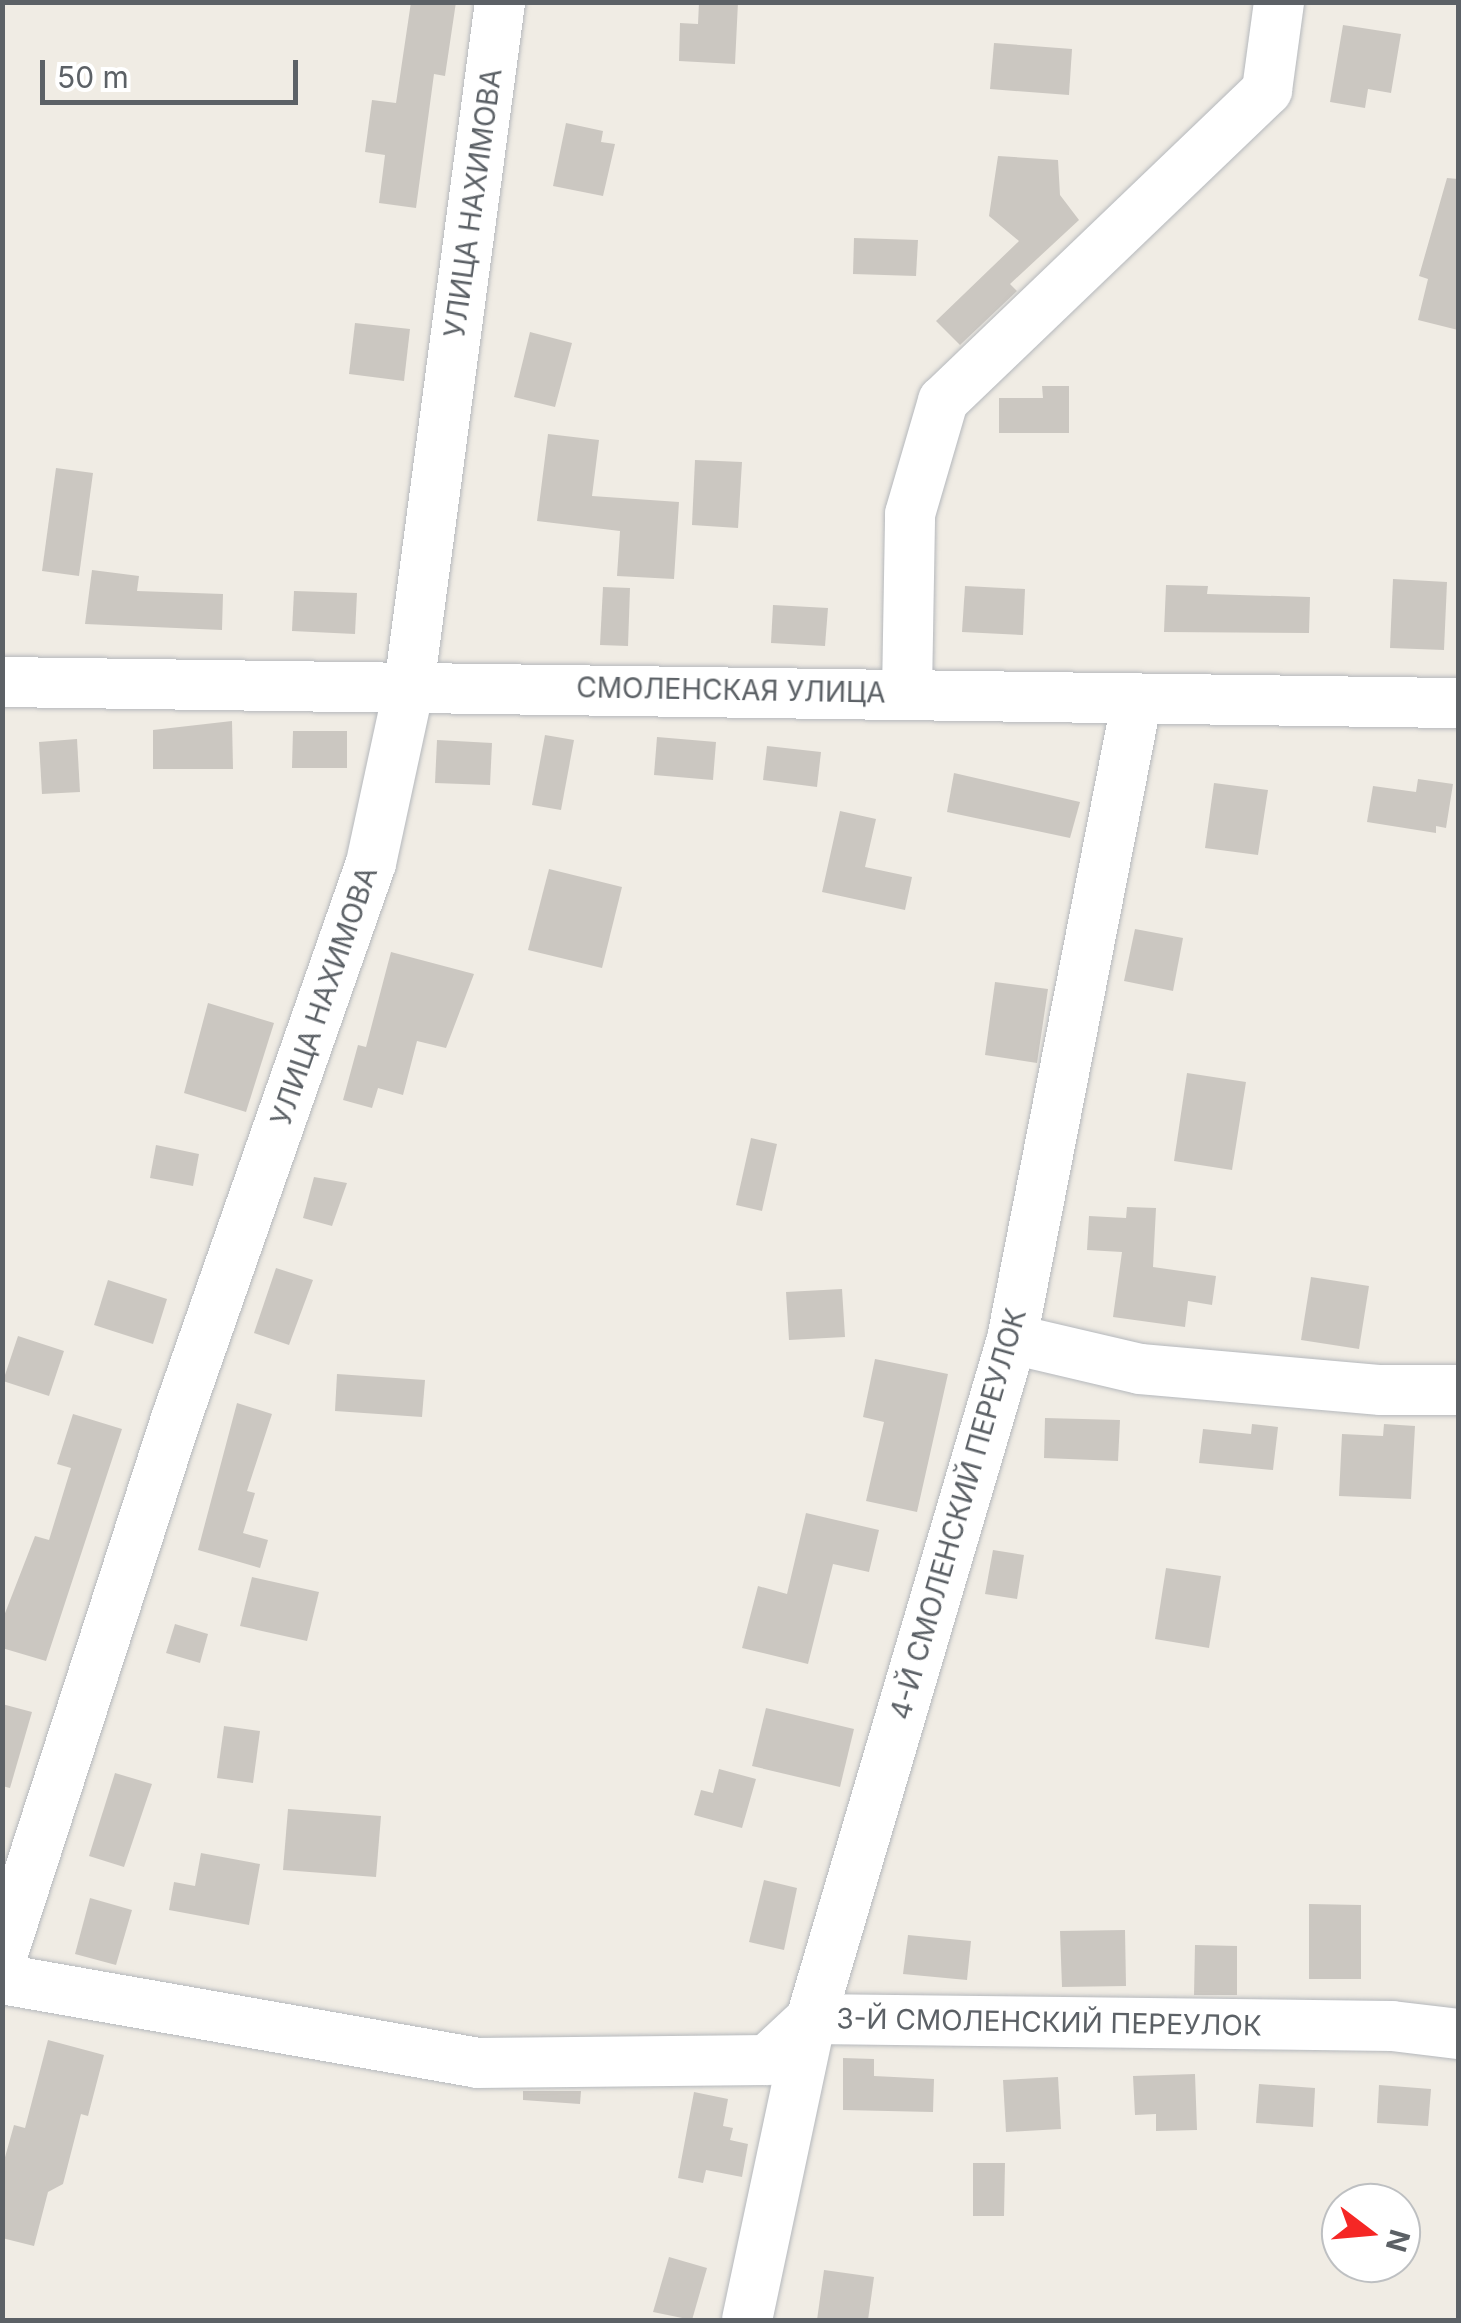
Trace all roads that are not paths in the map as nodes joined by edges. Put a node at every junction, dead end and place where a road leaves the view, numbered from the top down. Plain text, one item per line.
1 (500, 2) edge
2 (1279, 2) edge
3 (2, 682) edge
4 (409, 687) junction
5 (907, 692) junction
6 (1137, 699) junction
7 (1458, 703) edge
8 (1012, 1339) junction
9 (1458, 1390) edge
10 (2, 1956) edge
11 (2, 1979) edge
12 (810, 2019) junction
13 (1458, 2034) edge
14 (746, 2320) edge

1 - 4 street, УЛИЦА НАХИМОВА
2 - 5 street
3 - 4 street, СМОЛЕНСКАЯ УЛИЦА
4 - 5 street, СМОЛЕНСКАЯ УЛИЦА
4 - 10 street, УЛИЦА НАХИМОВА
5 - 6 street, СМОЛЕНСКАЯ УЛИЦА
6 - 7 street, СМОЛЕНСКАЯ УЛИЦА
6 - 8 street, 4-Й СМОЛЕНСКИЙ ПЕРЕУЛОК
8 - 9 street
8 - 12 street, 4-Й СМОЛЕНСКИЙ ПЕРЕУЛОК
11 - 12 street, 3-Й СМОЛЕНСКИЙ ПЕРЕУЛОК
12 - 13 street, 3-Й СМОЛЕНСКИЙ ПЕРЕУЛОК
12 - 14 street, 4-Й СМОЛЕНСКИЙ ПЕРЕУЛОК

